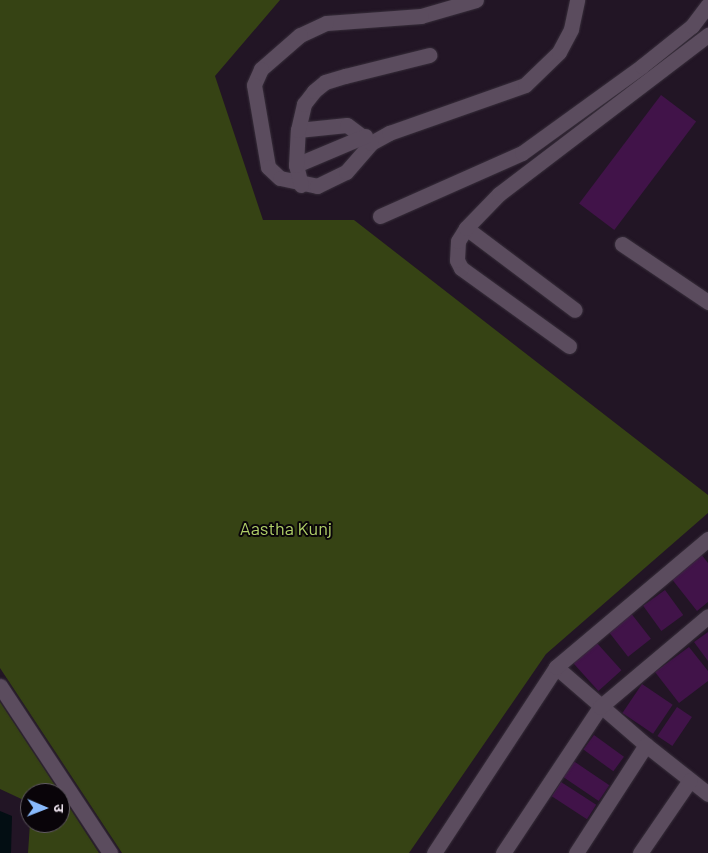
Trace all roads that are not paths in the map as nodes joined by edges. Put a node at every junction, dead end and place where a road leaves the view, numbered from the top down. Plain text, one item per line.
1 (476, 0) edge
2 (577, 0) edge
3 (708, 5) edge
4 (708, 35) edge
5 (429, 55) dead end
6 (298, 130) junction
7 (368, 140) junction
8 (296, 165) junction
9 (301, 184) junction
10 (380, 216) dead end
11 (466, 228) junction
12 (622, 244) dead end
13 (708, 302) edge
14 (575, 310) dead end
15 (569, 346) dead end
16 (708, 539) edge
17 (708, 616) edge
18 (556, 667) junction
19 (0, 686) edge
20 (600, 707) junction
21 (646, 745) junction
22 (690, 780) junction
23 (708, 794) edge
24 (110, 853) edge
25 (434, 853) edge
26 (503, 853) edge
27 (576, 853) edge
28 (640, 853) edge

1 - 9 street
2 - 7 street
3 - 10 street
4 - 11 street
5 - 6 street
6 - 7 street
6 - 8 street
7 - 8 street
7 - 9 street
8 - 9 street
11 - 14 street
11 - 15 street
12 - 13 street
16 - 18 street
17 - 20 street
18 - 20 street
18 - 25 street
19 - 24 street
20 - 21 street
20 - 26 street
21 - 22 street
21 - 27 street
22 - 23 street
22 - 28 street

